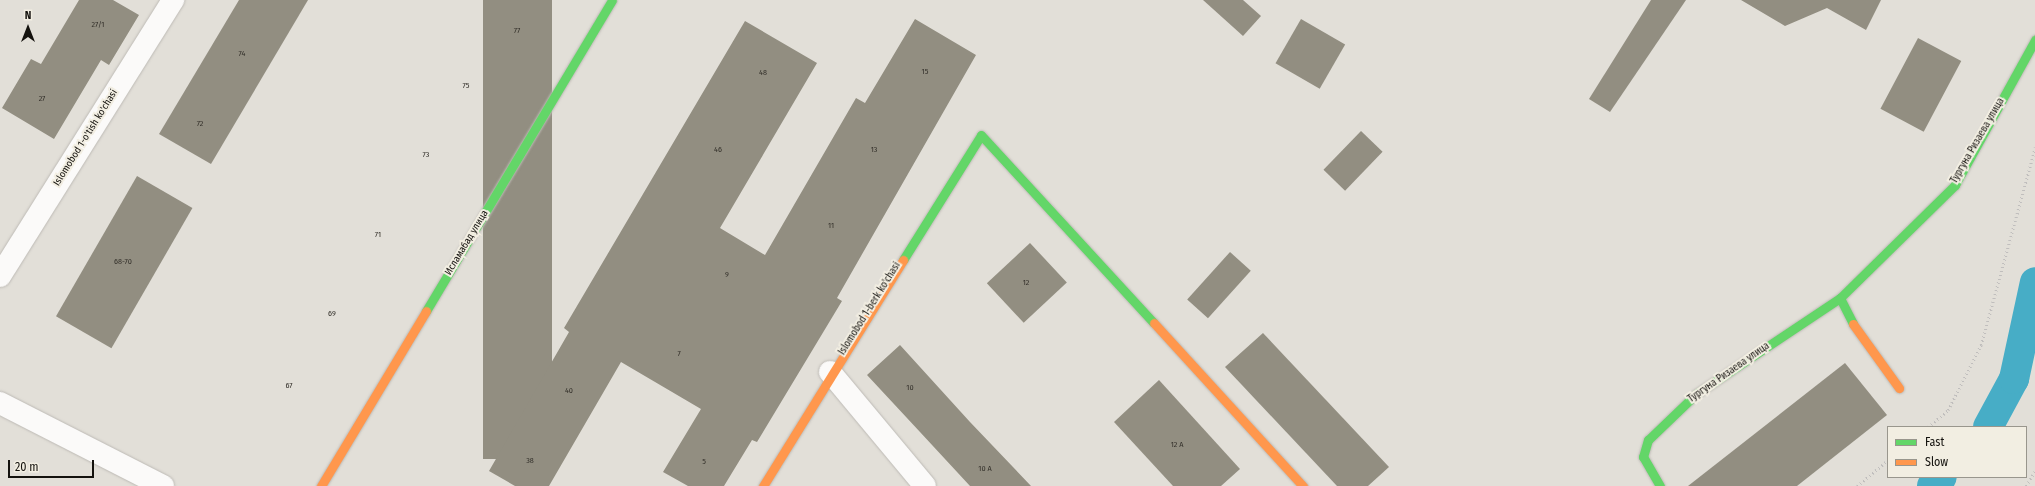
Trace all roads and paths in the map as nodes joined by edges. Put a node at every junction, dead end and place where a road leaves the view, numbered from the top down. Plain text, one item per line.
1 (173, 0) edge
2 (612, 0) edge
3 (2035, 40) edge
4 (2035, 147) edge
5 (0, 276) edge
6 (1840, 298) junction
7 (830, 372) junction
8 (1899, 388) dead end
9 (5, 411) edge
10 (1929, 426) edge
11 (1887, 461) edge
12 (2035, 471) edge
13 (163, 486) edge
14 (321, 486) edge
15 (763, 486) edge
16 (925, 486) edge
17 (1303, 486) edge
18 (1660, 486) edge
19 (1857, 486) edge
20 (2026, 486) edge

1 - 5 street, Islomobod 1-o'tish ko'chasi
2 - 14 street, Исламабад улица
3 - 6 street, Тургуна Ризаева улица
4 - 10 path
6 - 8 street
6 - 18 street, Тургуна Ризаева улица
7 - 15 street, Islomobod 1-berk ko'chasi
7 - 16 street
7 - 17 street, Islomobod 1-berk ko'chasi
9 - 13 street
11 - 19 path
12 - 20 path

